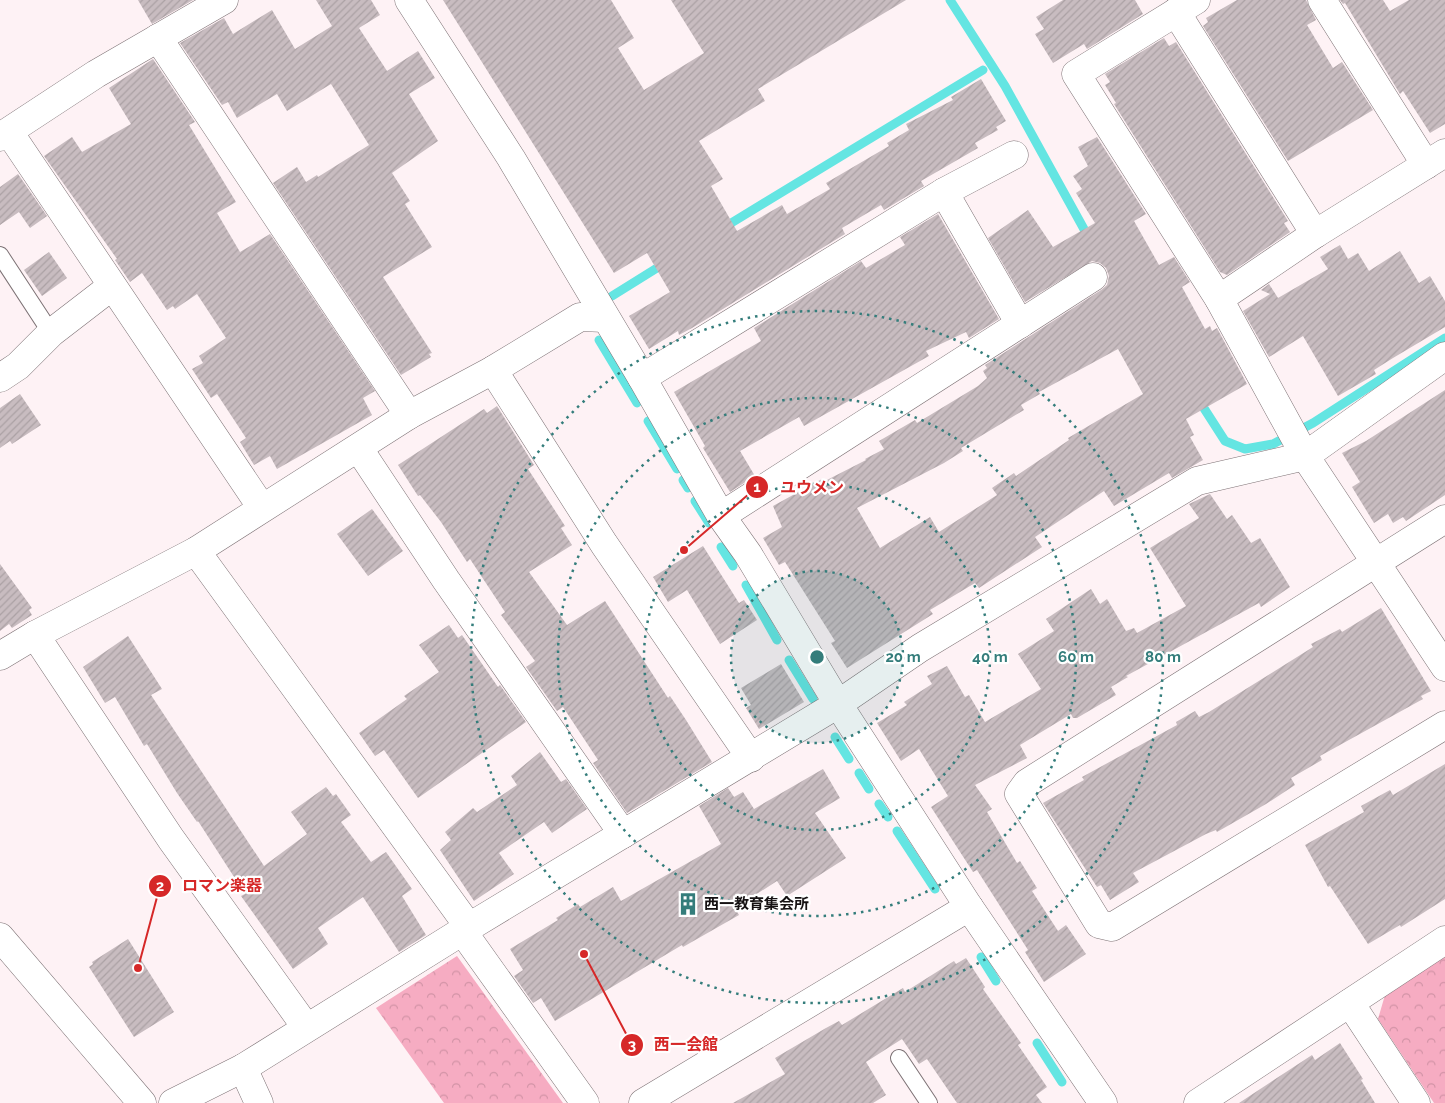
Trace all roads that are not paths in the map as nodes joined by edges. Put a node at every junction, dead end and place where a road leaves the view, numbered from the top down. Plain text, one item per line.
1 (224, 0) edge
2 (409, 0) edge
3 (1322, 0) edge
4 (1186, 6) edge
5 (158, 38) junction
6 (4, 134) edge
7 (1014, 155) dead end
8 (1435, 159) edge
9 (944, 192) junction
10 (1314, 234) junction
11 (0, 256) edge
12 (1093, 276) dead end
13 (112, 286) junction
14 (1219, 300) junction
15 (605, 318) junction
16 (1020, 324) junction
17 (51, 333) junction
18 (1445, 356) edge
19 (493, 370) junction
20 (0, 378) edge
21 (642, 378) junction
22 (409, 415) junction
23 (360, 449) junction
24 (1304, 456) junction
25 (262, 508) junction
26 (721, 516) junction
27 (1445, 519) edge
28 (196, 551) junction
29 (1376, 564) junction
30 (35, 636) junction
31 (0, 656) edge
32 (1445, 667) edge
33 (838, 704) junction
34 (1445, 725) edge
35 (751, 758) junction
36 (623, 834) junction
37 (969, 907) junction
38 (466, 930) junction
39 (0, 937) edge
40 (1445, 940) edge
41 (1350, 1003) junction
42 (306, 1027) junction
43 (899, 1058) dead end
44 (243, 1068) junction
45 (1210, 1100) edge
46 (1098, 1101) edge
47 (142, 1103) edge
48 (173, 1103) edge
49 (259, 1103) edge
50 (585, 1103) edge
51 (643, 1103) edge
52 (930, 1103) edge
53 (1416, 1103) edge

1 - 5 street
2 - 15 street
3 - 8 street
4 - 10 street
4 - 14 street
5 - 6 street
5 - 22 street
6 - 13 street
7 - 9 street
8 - 10 street
9 - 16 street
9 - 21 street
10 - 14 street
11 - 17 lane
12 - 16 street
13 - 17 street
13 - 25 street
14 - 24 street
15 - 19 street
15 - 21 street
16 - 26 street
17 - 20 street
18 - 24 street
19 - 22 street
19 - 35 street
21 - 26 street
22 - 23 street
23 - 25 street
23 - 36 street
24 - 29 street
24 - 33 street
25 - 28 street
26 - 33 street
27 - 29 street
28 - 30 street
28 - 38 street
29 - 32 street
29 - 34 street
30 - 31 street
30 - 42 street
33 - 35 street
33 - 37 street
35 - 36 street
36 - 38 street
37 - 46 street
37 - 51 street
38 - 42 street
38 - 50 street
39 - 47 street
40 - 41 street
41 - 45 street
41 - 53 street
42 - 44 street
43 - 52 lane
44 - 48 street
44 - 49 street

